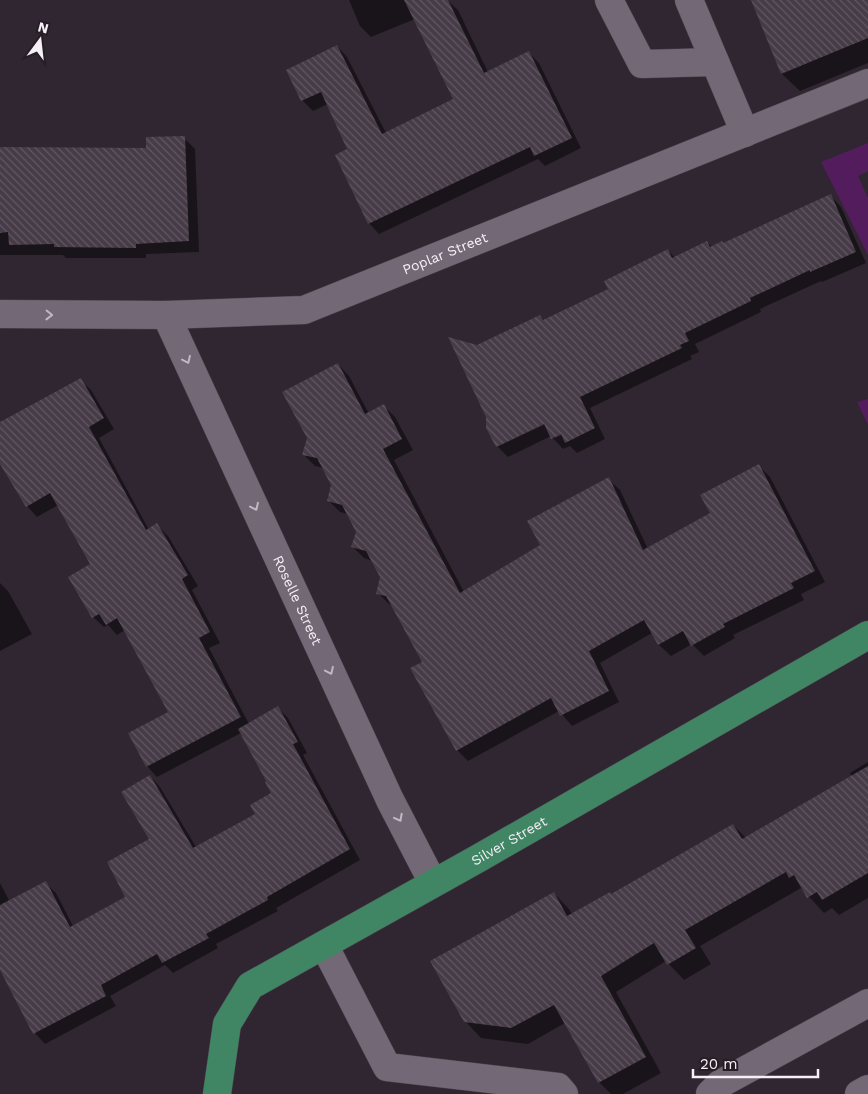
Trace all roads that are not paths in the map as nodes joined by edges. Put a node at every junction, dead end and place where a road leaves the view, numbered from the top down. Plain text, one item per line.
1 (609, 0) edge
2 (689, 0) edge
3 (715, 62) junction
4 (868, 83) edge
5 (745, 133) junction
6 (0, 314) edge
7 (166, 315) junction
8 (868, 636) edge
9 (433, 883) junction
10 (324, 945) junction
11 (868, 1003) edge
12 (868, 1089) edge
13 (217, 1094) edge
14 (564, 1094) edge
15 (710, 1094) edge
16 (859, 1094) edge

1 - 3 street
2 - 3 street
3 - 5 street
4 - 5 street, Poplar Street
5 - 7 street, Poplar Street
6 -> 7 street, Poplar Street
7 -> 9 street, Roselle Street
8 - 9 main road, Silver Street
9 - 10 main road, Silver Street
10 - 13 main road, Silver Street
10 - 14 street
11 - 15 street
12 - 16 street

